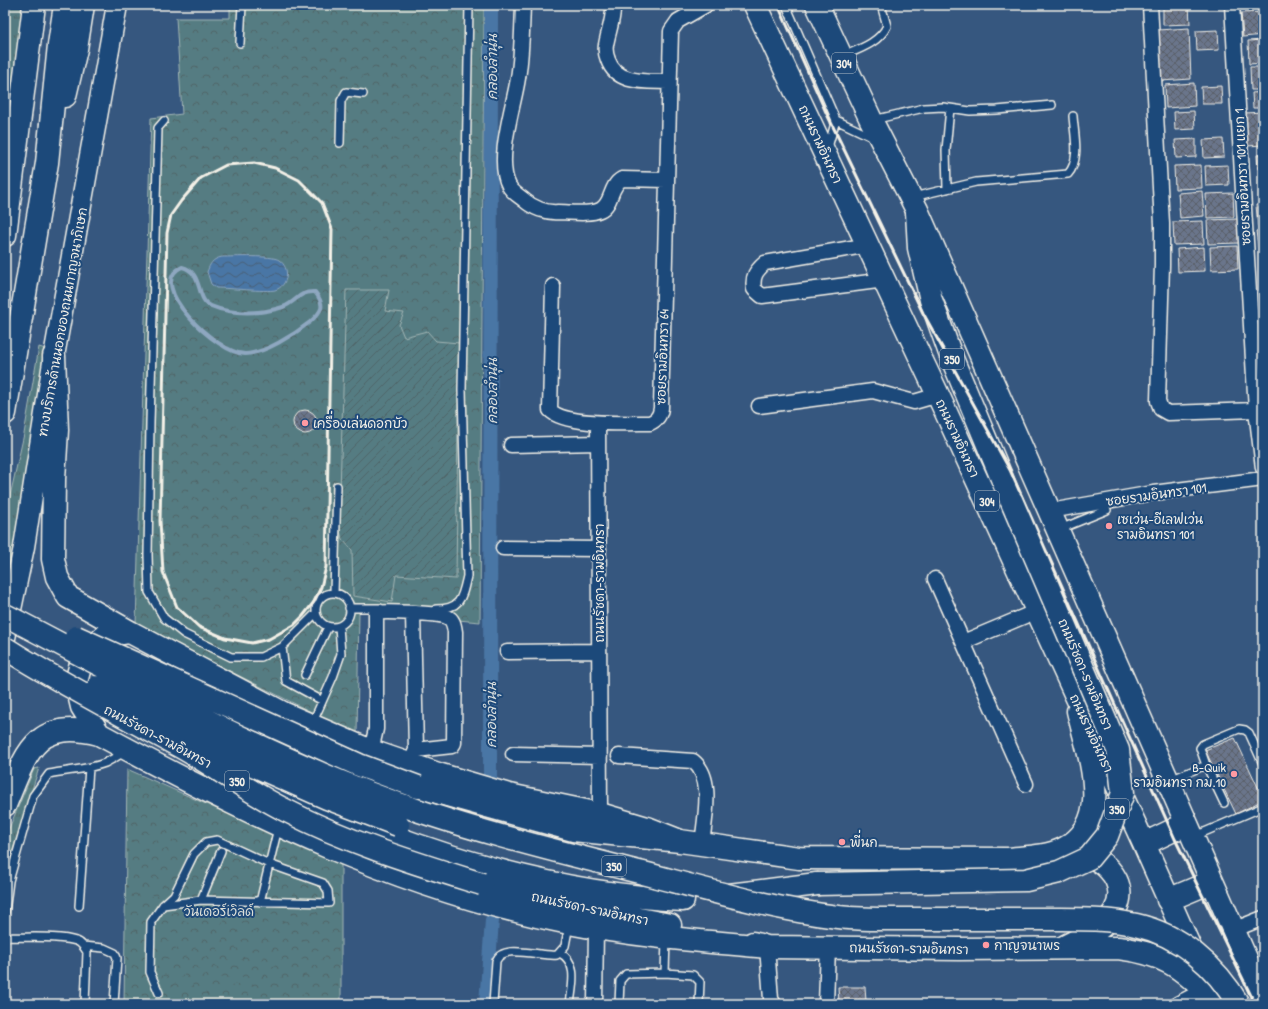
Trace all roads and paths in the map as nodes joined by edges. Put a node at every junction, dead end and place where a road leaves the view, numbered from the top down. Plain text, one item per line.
1 (34, 5) edge
2 (65, 5) edge
3 (83, 5) edge
4 (117, 5) edge
5 (242, 5) edge
6 (469, 5) edge
7 (523, 5) edge
8 (613, 5) edge
9 (706, 5) edge
10 (755, 5) edge
11 (786, 5) edge
12 (817, 5) edge
13 (881, 5) edge
14 (1150, 5) edge
15 (1232, 5) edge
16 (240, 43) dead end
17 (841, 57) junction
18 (668, 82) junction
19 (363, 94) dead end
20 (1052, 105) dead end
21 (950, 108) junction
22 (1073, 116) dead end
23 (836, 120) junction
24 (871, 120) junction
25 (164, 121) dead end
26 (881, 141) junction
27 (340, 143) dead end
28 (826, 154) junction
29 (47, 163) junction
30 (666, 180) junction
31 (947, 189) junction
32 (914, 204) junction
33 (5, 235) edge
34 (869, 246) junction
35 (885, 280) junction
36 (553, 286) dead end
37 (54, 356) junction
38 (938, 395) junction
39 (759, 406) dead end
40 (1256, 410) junction
41 (5, 413) edge
42 (598, 423) junction
43 (598, 443) junction
44 (511, 445) dead end
45 (1263, 468) edge
46 (1263, 479) edge
47 (337, 486) dead end
48 (1107, 510) dead end
49 (1054, 521) junction
50 (503, 548) dead end
51 (599, 548) junction
52 (935, 579) dead end
53 (334, 593) junction
54 (5, 606) edge
55 (349, 608) junction
56 (1037, 611) junction
57 (316, 614) junction
58 (413, 614) junction
59 (5, 616) edge
60 (339, 626) junction
61 (328, 627) junction
62 (130, 632) junction
63 (5, 639) edge
64 (963, 642) junction
65 (282, 647) junction
66 (5, 648) edge
67 (599, 651) junction
68 (507, 652) dead end
69 (305, 675) dead end
70 (1073, 692) junction
71 (321, 700) junction
72 (311, 726) junction
73 (99, 734) junction
74 (127, 750) junction
75 (371, 750) junction
76 (513, 754) dead end
77 (600, 756) junction
78 (619, 756) dead end
79 (413, 757) junction
80 (1206, 764) junction
81 (1263, 764) edge
82 (89, 768) junction
83 (167, 770) junction
84 (1168, 781) junction
85 (1026, 784) dead end
86 (1224, 803) dead end
87 (5, 805) edge
88 (1263, 807) edge
89 (600, 814) junction
90 (279, 826) junction
91 (1189, 831) junction
92 (680, 841) junction
93 (1144, 844) junction
94 (702, 845) junction
95 (1063, 849) junction
96 (221, 851) dead end
97 (269, 864) junction
98 (1211, 882) junction
99 (201, 900) junction
100 (683, 900) junction
101 (1168, 900) junction
102 (260, 902) junction
103 (163, 905) junction
104 (79, 906) dead end
105 (5, 912) edge
106 (1263, 918) edge
107 (569, 923) junction
108 (596, 928) junction
109 (1233, 930) junction
110 (5, 937) edge
111 (666, 938) junction
112 (83, 946) junction
113 (767, 947) junction
114 (828, 947) junction
115 (1064, 947) junction
116 (560, 953) junction
117 (665, 973) junction
118 (159, 993) dead end
119 (1263, 997) edge
120 (1211, 998) edge
121 (85, 1004) edge
122 (114, 1004) edge
123 (493, 1004) edge
124 (570, 1004) edge
125 (595, 1004) edge
126 (619, 1004) edge
127 (699, 1004) edge
128 (774, 1004) edge
129 (826, 1004) edge
130 (1177, 1004) edge
131 (1238, 1004) edge

1 - 33 main road
2 - 29 main road
3 - 29 main road
4 - 37 main road, ทางบริการด้านนอกของถนนกาญจนาภิเษก
5 - 16 lane
6 - 55 lane
7 - 30 street
8 - 18 street
9 - 18 street, ซอยรามอินทรา 64
10 - 28 main road, ถนนรามอินทรา / 304
11 - 23 lane
12 - 17 main road, 304
13 - 17 lane
14 - 40 street
15 - 40 street, ซอยรามอินทรา 101 แยก 1
17 - 24 main road, 304
18 - 30 street, ซอยรามอินทรา 64
19 - 27 lane
20 - 21 lane
21 - 24 lane
21 - 31 lane
22 - 31 lane
23 - 26 lane
23 - 28 lane
24 - 26 main road, 304
25 - 65 lane
26 - 32 main road, 304
28 - 34 main road, ถนนรามอินทรา / 304
29 - 41 main road
30 - 42 street, ซอยรามอินทรา 64
31 - 32 lane
32 - 49 main road, 304
32 - 100 main road, ถนนรัชดา-รามอินทรา / 350, bridge
34 - 35 main road, ถนนรามอินทรา / 304
34 - 35 street
35 - 38 main road, ถนนรามอินทรา / 304
36 - 42 street, ซอยรามอินทรา 64
37 - 62 main road
37 - 63 main road, ทางบริการด้านนอกของถนนกาญจนาภิเษก
38 - 39 street
38 - 56 main road, ถนนรามอินทรา / 304
40 - 45 street, ซอยรามอินทรา 101 แยก 1
42 - 43 street, ถนนรัชดา-รามอินทรา
43 - 44 street
43 - 51 street, ถนนรัชดา-รามอินทรา
46 - 49 street, ซอยรามอินทรา 101
47 - 53 lane
48 - 49 lane
49 - 84 main road, 304
50 - 51 street
51 - 67 street, ถนนรัชดา-รามอินทรา
52 - 64 street
53 - 55 lane
53 - 57 lane
54 - 92 main road, ถนนรัชดา-รามอินทรา / 350, bridge
55 - 60 lane
56 - 64 street
56 - 70 main road, ถนนรามอินทรา / 304
57 - 61 lane
57 - 65 lane
58 - 75 street
58 - 79 street
58 - 79 street
59 - 131 main road, 350, bridge
60 - 61 lane
60 - 71 lane
61 - 69 lane
62 - 72 main road
62 - 73 main road
63 - 100 main road, ถนนรัชดา-รามอินทรา / 350, bridge
64 - 85 street
65 - 71 lane
66 - 113 main road, ถนนรัชดา-รามอินทรา / 350, bridge
67 - 68 street
67 - 77 street, ถนนรัชดา-รามอินทรา
70 - 93 main road, ถนนรามอินทรา / 304
70 - 95 main road, ถนนรัชดา-รามอินทรา / 350
71 - 72 lane
72 - 75 main road
73 - 74 main road
73 - 87 main road
74 - 82 lane
74 - 83 main road
75 - 79 main road
76 - 77 street
77 - 89 street, ถนนรัชดา-รามอินทรา
78 - 94 street
79 - 89 main road
80 - 81 lane
80 - 84 lane
80 - 86 lane
82 - 104 lane
82 - 105 lane
83 - 90 main road
83 - 100 main road
84 - 91 main road, 304
88 - 91 lane
89 - 92 main road
90 - 97 lane
90 - 107 main road
91 - 93 main road
91 - 98 main road, 304
92 - 94 main road, ถนนรัชดา-รามอินทรา / 350
93 - 101 main road, ถนนรามอินทรา / 304
94 - 95 main road, ถนนรัชดา-รามอินทรา / 350
95 - 115 main road
96 - 99 lane
97 - 102 lane
97 - 102 lane
97 - 103 lane
98 - 101 main road
98 - 109 main road, 304
99 - 102 lane
99 - 103 lane
101 - 120 main road, ถนนรามอินทรา / 304
103 - 118 lane
106 - 109 street
107 - 108 main road
107 - 116 lane
108 - 111 main road
108 - 125 street
109 - 119 main road, 304
110 - 112 lane
111 - 113 main road
111 - 117 lane
112 - 121 lane
112 - 122 lane
113 - 114 main road, ถนนรัชดา-รามอินทรา / 350
113 - 128 street
114 - 115 main road, ถนนรัชดา-รามอินทรา / 350
114 - 129 street
115 - 120 main road, ถนนรัชดา-รามอินทรา / 350
116 - 123 lane
116 - 124 lane
117 - 126 lane
117 - 127 lane
120 - 130 street

